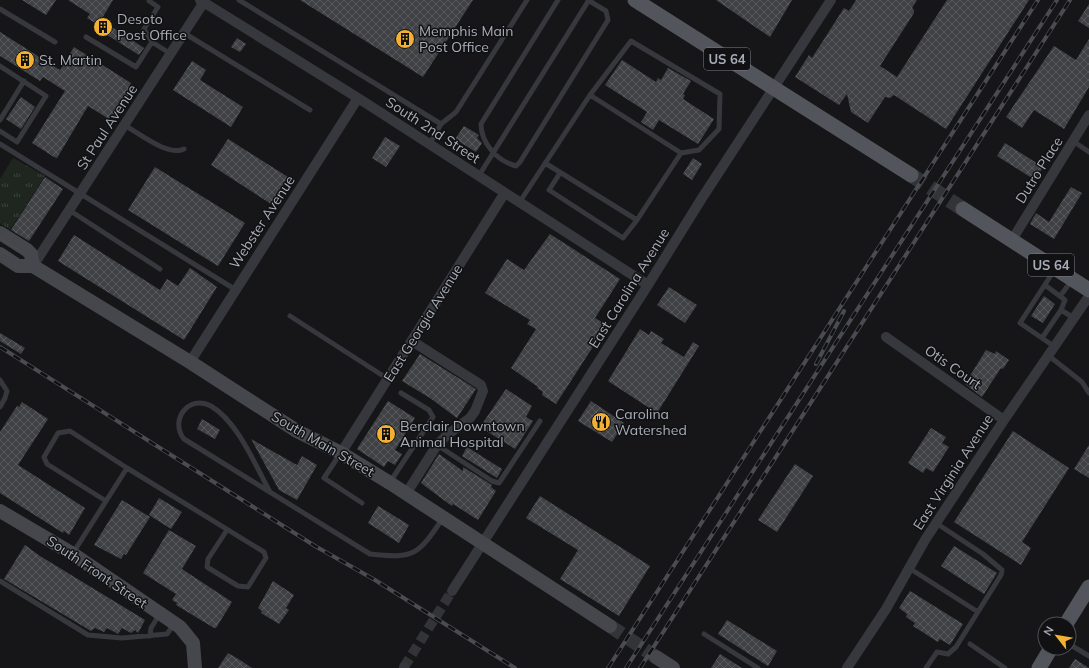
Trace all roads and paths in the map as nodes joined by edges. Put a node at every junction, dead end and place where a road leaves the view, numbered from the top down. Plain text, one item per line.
1 (238, 0) edge
2 (527, 0) edge
3 (558, 0) edge
4 (588, 0) edge
5 (635, 0) edge
6 (831, 0) edge
7 (149, 1) edge
8 (202, 1) edge
9 (0, 9) edge
10 (184, 33) junction
11 (86, 37) dead end
12 (55, 42) dead end
13 (152, 42) junction
14 (171, 54) junction
15 (1, 69) edge
16 (24, 81) junction
17 (774, 89) junction
18 (590, 95) junction
19 (358, 98) junction
20 (310, 110) dead end
21 (1089, 115) edge
22 (0, 120) edge
23 (441, 124) junction
24 (124, 125) junction
25 (0, 131) edge
26 (1073, 141) junction
27 (0, 144) edge
28 (429, 145) junction
29 (184, 149) dead end
30 (1089, 152) edge
31 (493, 153) junction
32 (681, 153) junction
33 (545, 163) junction
34 (560, 173) junction
35 (911, 175) tunnel mouth
36 (478, 177) junction
37 (504, 194) junction
38 (79, 195) junction
39 (519, 203) junction
40 (963, 209) tunnel mouth
41 (69, 210) junction
42 (637, 220) junction
43 (0, 233) edge
44 (1012, 240) junction
45 (0, 254) edge
46 (33, 266) junction
47 (1056, 268) junction
48 (160, 269) dead end
49 (1072, 279) junction
50 (648, 285) junction
51 (1045, 285) junction
52 (236, 290) junction
53 (1089, 290) edge
54 (1061, 295) junction
55 (1089, 296) edge
56 (1061, 310) junction
57 (290, 316) dead end
58 (1074, 318) junction
59 (886, 337) dead end
60 (1042, 338) junction
61 (412, 341) junction
62 (1056, 347) junction
63 (1049, 356) junction
64 (190, 362) junction
65 (388, 378) junction
66 (0, 380) edge
67 (401, 393) dead end
68 (1089, 393) edge
69 (0, 407) edge
70 (1004, 420) junction
71 (540, 421) dead end
72 (437, 445) junction
73 (341, 453) junction
74 (126, 468) junction
75 (390, 483) junction
76 (270, 492) junction
77 (406, 494) junction
78 (106, 501) junction
79 (362, 503) dead end
80 (0, 511) edge
81 (443, 518) junction
82 (936, 523) junction
83 (227, 530) junction
84 (483, 543) junction
85 (73, 554) junction
86 (909, 568) junction
87 (0, 581) edge
88 (1089, 587) edge
89 (452, 591) tunnel mouth
90 (978, 612) junction
91 (160, 614) junction
92 (1071, 616) edge
93 (174, 623) junction
94 (610, 626) tunnel mouth
95 (704, 634) dead end
96 (150, 636) junction
97 (970, 644) dead end
98 (1077, 649) edge
99 (1046, 656) edge
100 (1089, 656) edge
101 (656, 657) tunnel mouth
102 (195, 668) edge
103 (672, 668) edge
104 (758, 668) edge
105 (847, 668) edge
106 (926, 668) edge
107 (1005, 668) edge
108 (1038, 668) edge

1 - 23 lane
2 - 23 lane
3 - 31 lane
4 - 31 lane
4 - 31 lane
5 - 17 main road, US 64
6 - 17 street, East Carolina Avenue
7 - 13 lane
8 - 10 street, St Paul Avenue
8 - 19 street, South 2nd Street
9 - 12 lane
10 - 14 street, St Paul Avenue
10 - 20 lane
11 - 13 lane
13 - 14 lane
14 - 24 street, St Paul Avenue
15 - 16 lane
16 - 22 lane
16 - 25 lane
17 - 35 main road, US 64
17 - 50 street, East Carolina Avenue
18 - 32 lane
18 - 32 lane
18 - 33 lane
19 - 28 street, South 2nd Street
19 - 52 street, Webster Avenue
21 - 26 street, Dutro Place
23 - 28 lane
24 - 29 lane
24 - 38 street, St Paul Avenue
26 - 30 lane
26 - 44 street, Dutro Place
27 - 38 lane
28 - 36 street, South 2nd Street
31 - 36 lane
32 - 42 lane
33 - 34 lane
33 - 39 lane
34 - 42 lane
34 - 42 lane
36 - 37 street, South 2nd Street
37 - 39 street, South 2nd Street
37 - 61 street, East Georgia Avenue
38 - 41 street, St Paul Avenue
38 - 52 lane
39 - 50 street, South 2nd Street
40 - 44 main road, US 64
41 - 46 street, St Paul Avenue
41 - 48 lane
43 - 46 main road
44 - 47 main road, US 64
45 - 46 main road, South Main Street
46 - 64 main road, South Main Street
47 - 49 main road, US 64
47 - 51 lane
49 - 53 main road, US 64
49 - 54 lane
50 - 84 street, East Carolina Avenue
51 - 54 lane
51 - 60 lane
52 - 64 street, Webster Avenue
54 - 56 lane
55 - 58 street, East Virginia Avenue
56 - 58 lane
56 - 60 lane
57 - 65 lane
58 - 62 street, East Virginia Avenue
59 - 70 street, Otis Court
60 - 62 lane
61 - 65 street, East Georgia Avenue
61 - 72 street
62 - 63 street, East Virginia Avenue
63 - 68 lane
63 - 70 street, East Virginia Avenue
64 - 73 main road, South Main Street
65 - 73 street, East Georgia Avenue
66 - 69 lane
67 - 75 lane
70 - 82 street, East Virginia Avenue
71 - 72 lane
72 - 77 street
73 - 75 main road, South Main Street
73 - 79 lane
74 - 78 lane
74 - 78 lane
74 - 83 lane
75 - 77 main road, South Main Street
76 - 76 lane
76 - 81 lane
77 - 81 main road, South Main Street
78 - 85 lane
80 - 85 main road, South Front Street
81 - 84 main road, South Main Street
82 - 86 street, East Virginia Avenue
82 - 90 lane
83 - 83 lane
84 - 89 street, East Carolina Avenue
84 - 94 main road, South Main Street
85 - 91 main road, South Front Street
86 - 90 lane
86 - 105 street, East Virginia Avenue
87 - 96 lane
88 - 92 main road
90 - 106 lane
91 - 93 main road, South Front Street
91 - 96 lane
93 - 96 lane
93 - 102 main road, South Front Street
95 - 104 lane
97 - 107 lane
98 - 100 lane
99 - 108 main road
101 - 103 main road

